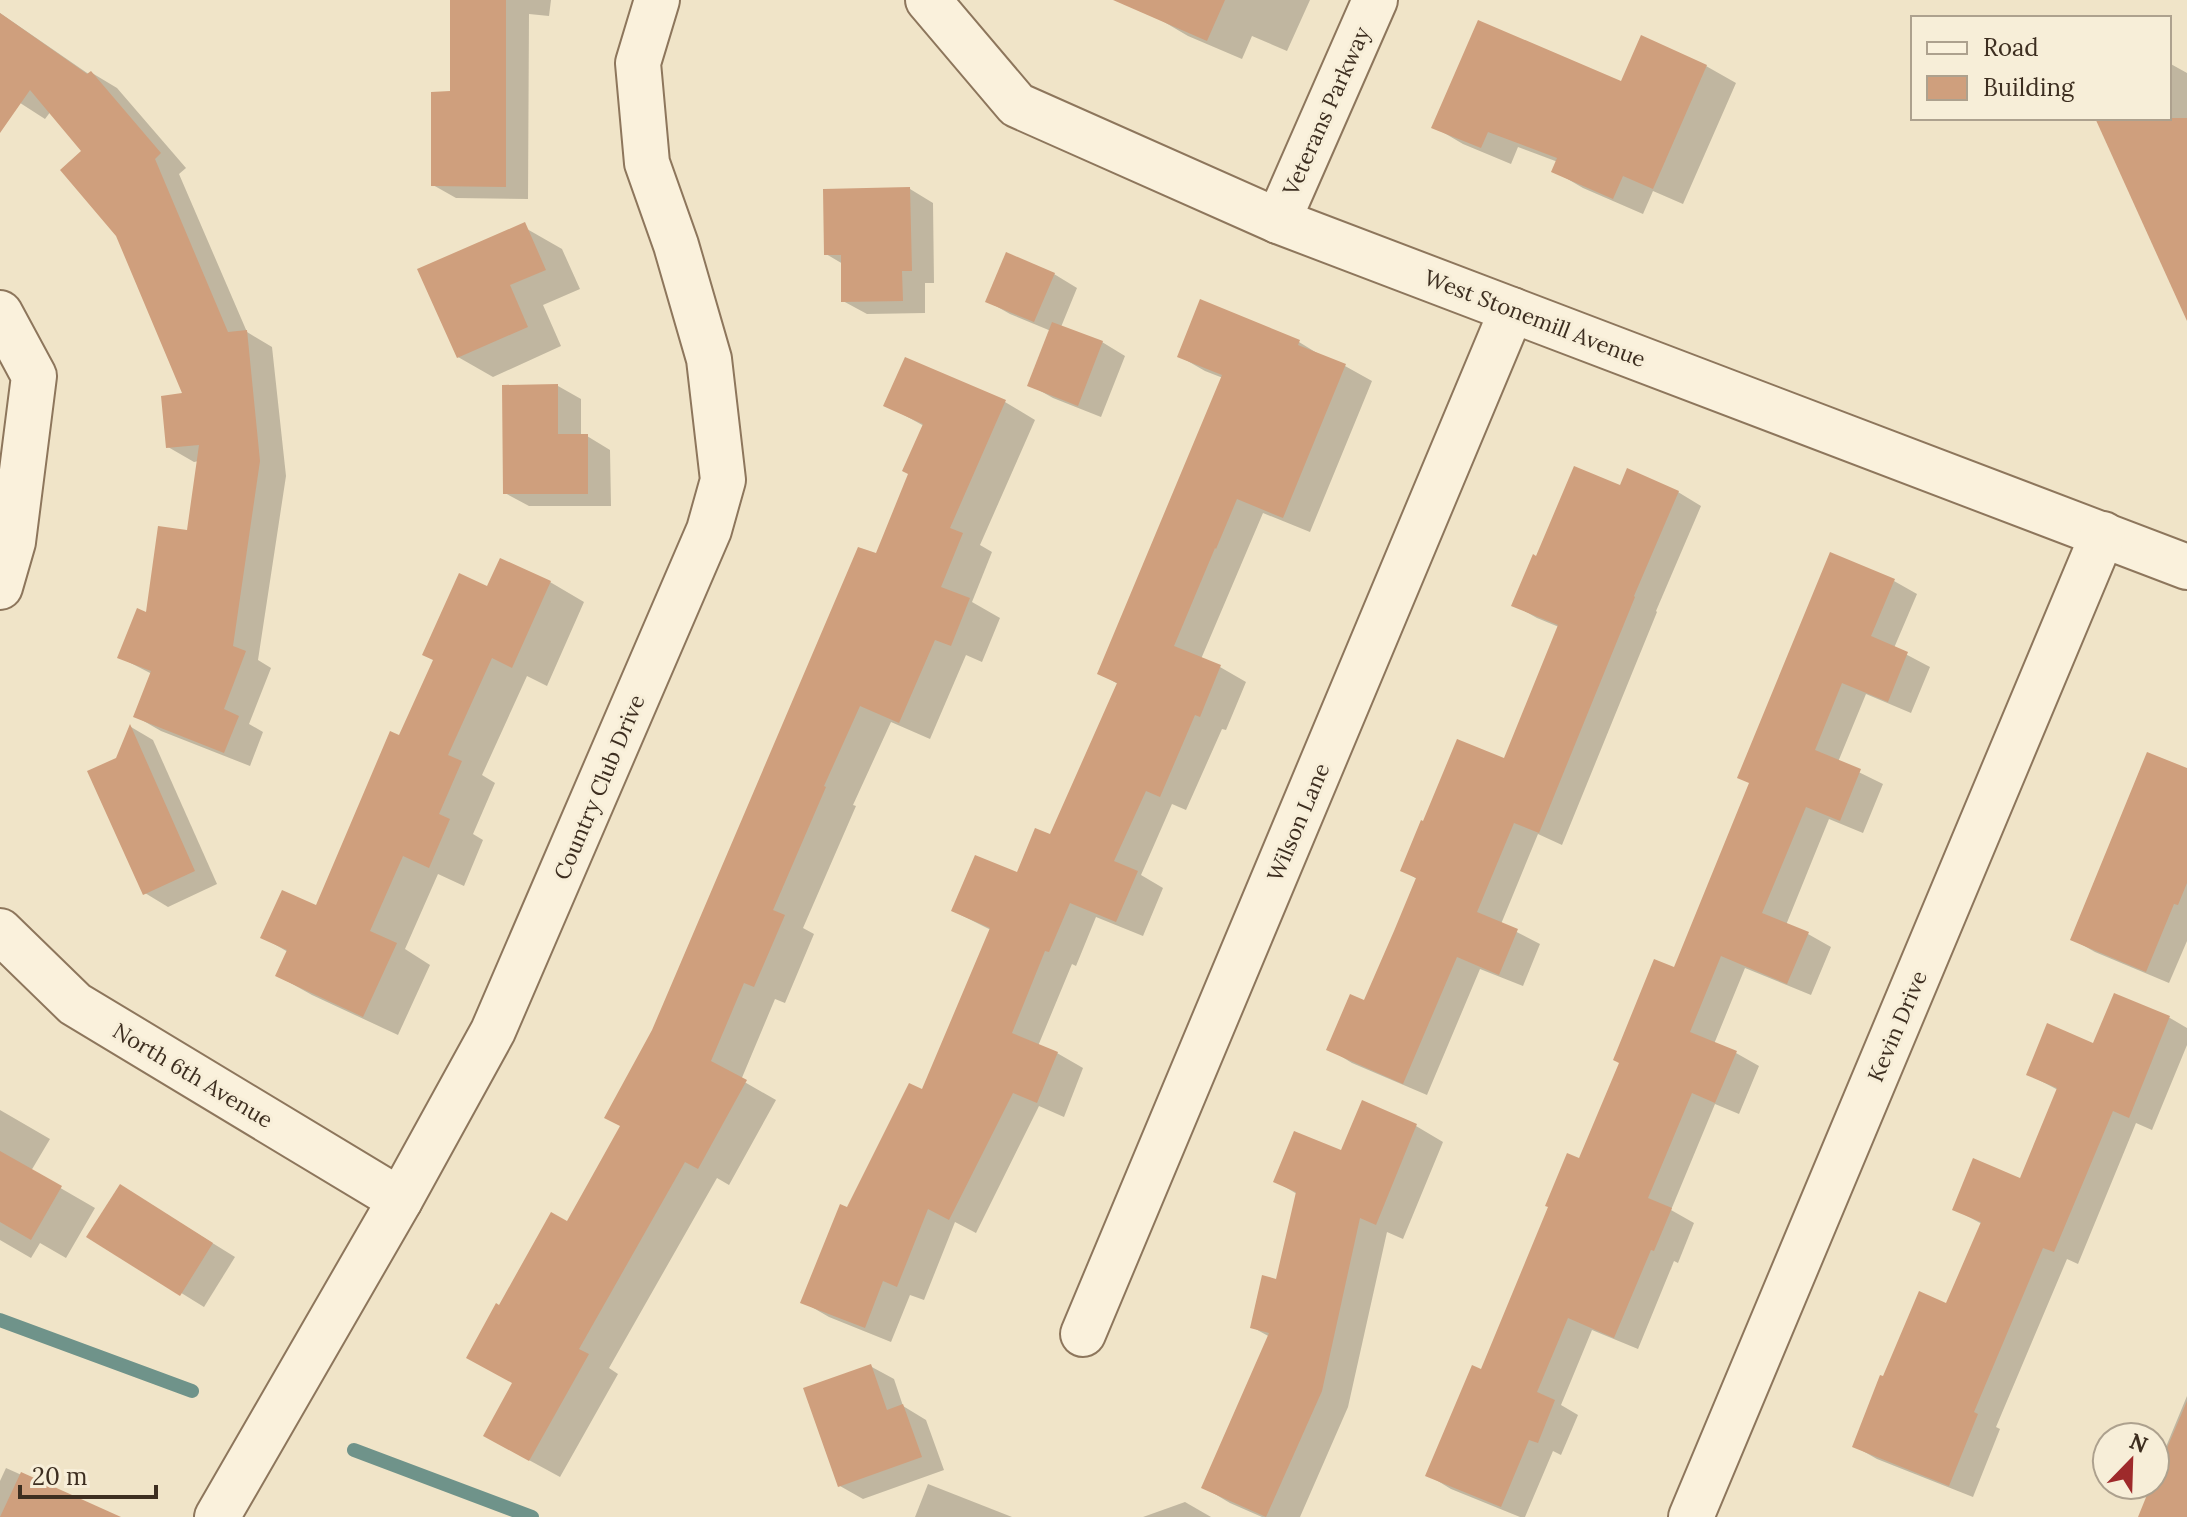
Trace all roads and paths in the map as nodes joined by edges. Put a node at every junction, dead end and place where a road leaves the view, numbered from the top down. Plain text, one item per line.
1 (657, 0) edge
2 (928, 0) edge
3 (1375, 0) edge
4 (1278, 221) junction
5 (1512, 310) junction
6 (0, 313) edge
7 (2103, 534) junction
8 (2187, 567) edge
9 (0, 587) edge
10 (0, 931) edge
11 (400, 1200) junction
12 (1083, 1334) dead end
13 (217, 1517) edge
14 (1691, 1517) edge

1 - 11 street, Country Club Drive
2 - 4 street, West Stonemill Avenue
3 - 4 street, Veterans Parkway
4 - 5 street, West Stonemill Avenue
5 - 7 street, West Stonemill Avenue
5 - 12 street, Wilson Lane
6 - 9 street
7 - 8 street, West Stonemill Avenue
7 - 14 street, Kevin Drive
10 - 11 street, North 6th Avenue
11 - 13 street, Country Club Drive

